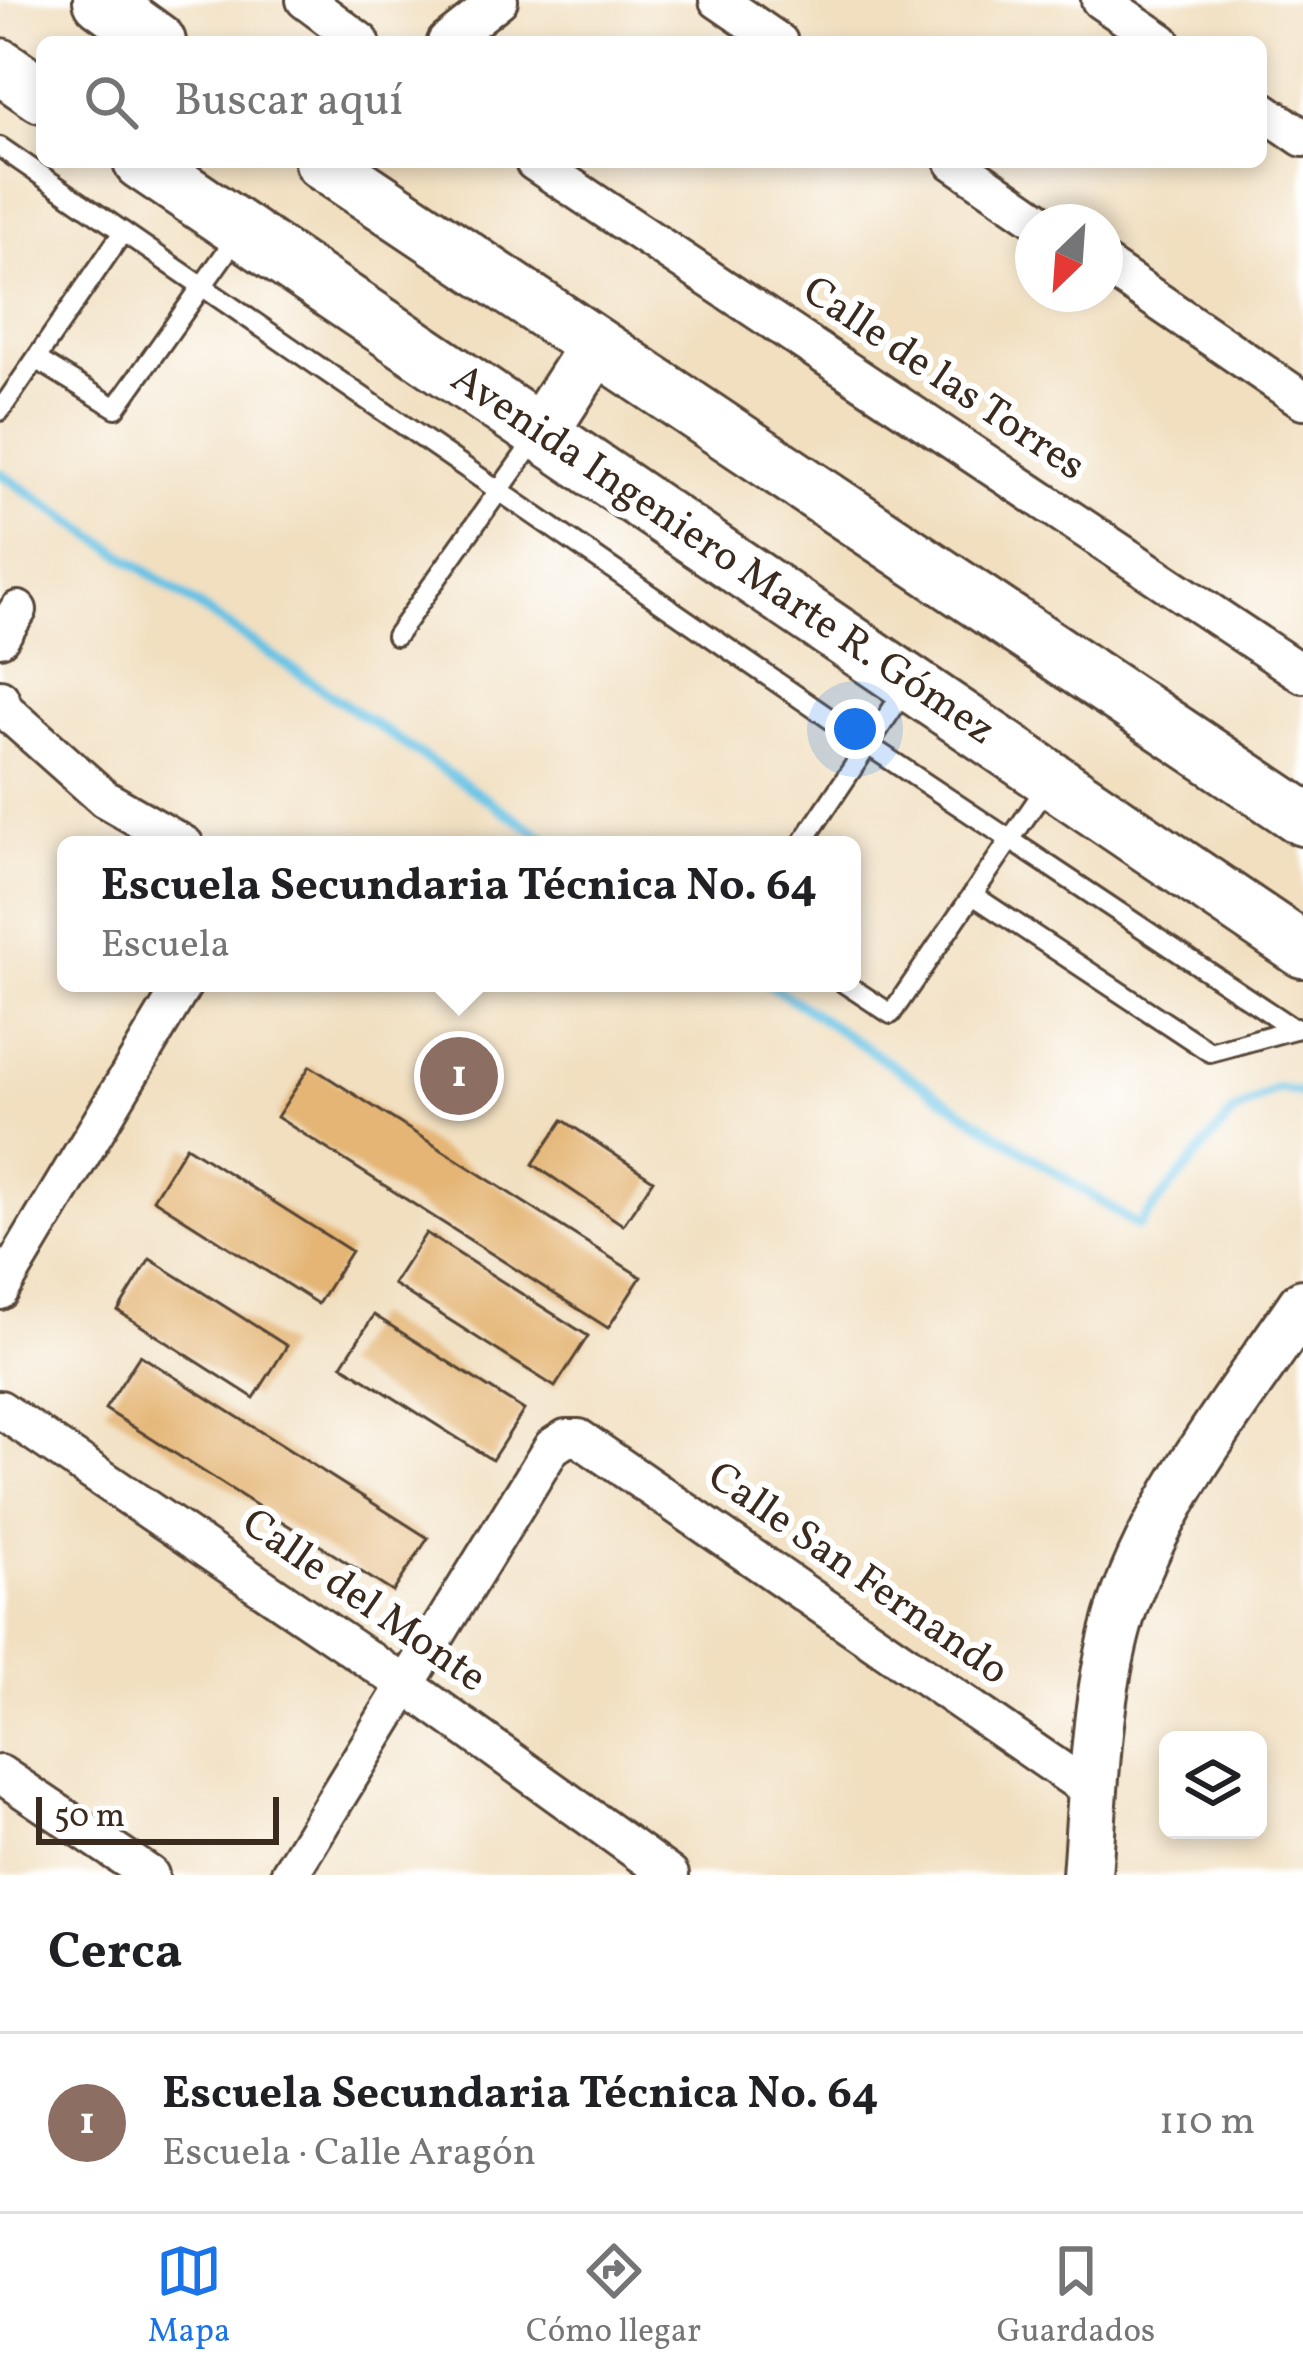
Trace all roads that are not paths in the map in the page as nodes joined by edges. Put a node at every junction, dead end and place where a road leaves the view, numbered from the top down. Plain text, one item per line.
1 (101, 0) edge
2 (305, 0) edge
3 (499, 0) edge
4 (718, 0) edge
5 (1100, 0) edge
6 (150, 36) edge
7 (353, 36) edge
8 (454, 36) edge
9 (770, 36) edge
10 (1153, 36) edge
11 (0, 66) edge
12 (36, 90) edge
13 (1267, 113) edge
14 (1303, 138) edge
15 (0, 147) edge
16 (150, 168) edge
17 (333, 168) edge
18 (543, 168) edge
19 (962, 168) edge
20 (1015, 204) edge
21 (242, 230) junction
22 (123, 232) junction
23 (1123, 277) edge
24 (202, 287) junction
25 (596, 346) junction
26 (36, 359) junction
27 (1303, 400) edge
28 (0, 411) edge
29 (540, 433) junction
30 (500, 491) junction
31 (396, 636) dead end
32 (1303, 674) edge
33 (910, 683) junction
34 (0, 698) edge
35 (868, 745) junction
36 (1052, 780) junction
37 (1303, 818) edge
38 (169, 836) edge
39 (807, 836) edge
40 (1009, 840) junction
41 (973, 895) junction
42 (1303, 950) edge
43 (179, 992) edge
44 (858, 992) edge
45 (1299, 1028) edge
46 (0, 1291) edge
47 (1303, 1304) edge
48 (0, 1409) edge
49 (406, 1684) junction
50 (0, 1774) edge
51 (1094, 1793) junction
52 (150, 1875) edge
53 (289, 1875) edge
54 (670, 1875) edge
55 (1087, 1875) edge

1 - 6 main road
2 - 7 street
3 - 8 street
4 - 9 street
5 - 10 street
11 - 12 main road
13 - 14 street
15 - 22 lane
16 - 21 main road, Avenida Ingeniero Marte R. Gómez
17 - 25 main road
18 - 32 street, Calle de las Torres
19 - 20 street
21 - 24 lane
21 - 29 main road, Avenida Ingeniero Marte R. Gómez
22 - 24 lane
22 - 26 lane
23 - 27 street
24 - 26 lane
24 - 30 lane
25 - 29 main road
25 - 37 main road
26 - 28 lane
29 - 30 lane
29 - 33 main road, Avenida Ingeniero Marte R. Gómez
30 - 31 lane
30 - 35 lane
33 - 35 lane
33 - 36 main road, Avenida Ingeniero Marte R. Gómez
34 - 38 street
35 - 39 lane
35 - 40 lane
36 - 40 lane
36 - 42 main road, Avenida Ingeniero Marte R. Gómez
40 - 41 lane
40 - 45 lane
41 - 44 lane
41 - 45 lane
43 - 46 street
47 - 51 street
48 - 49 street, Calle del Monte
49 - 51 street, Calle San Fernando
49 - 53 street
49 - 54 street, Calle del Monte
50 - 52 street
51 - 55 street

